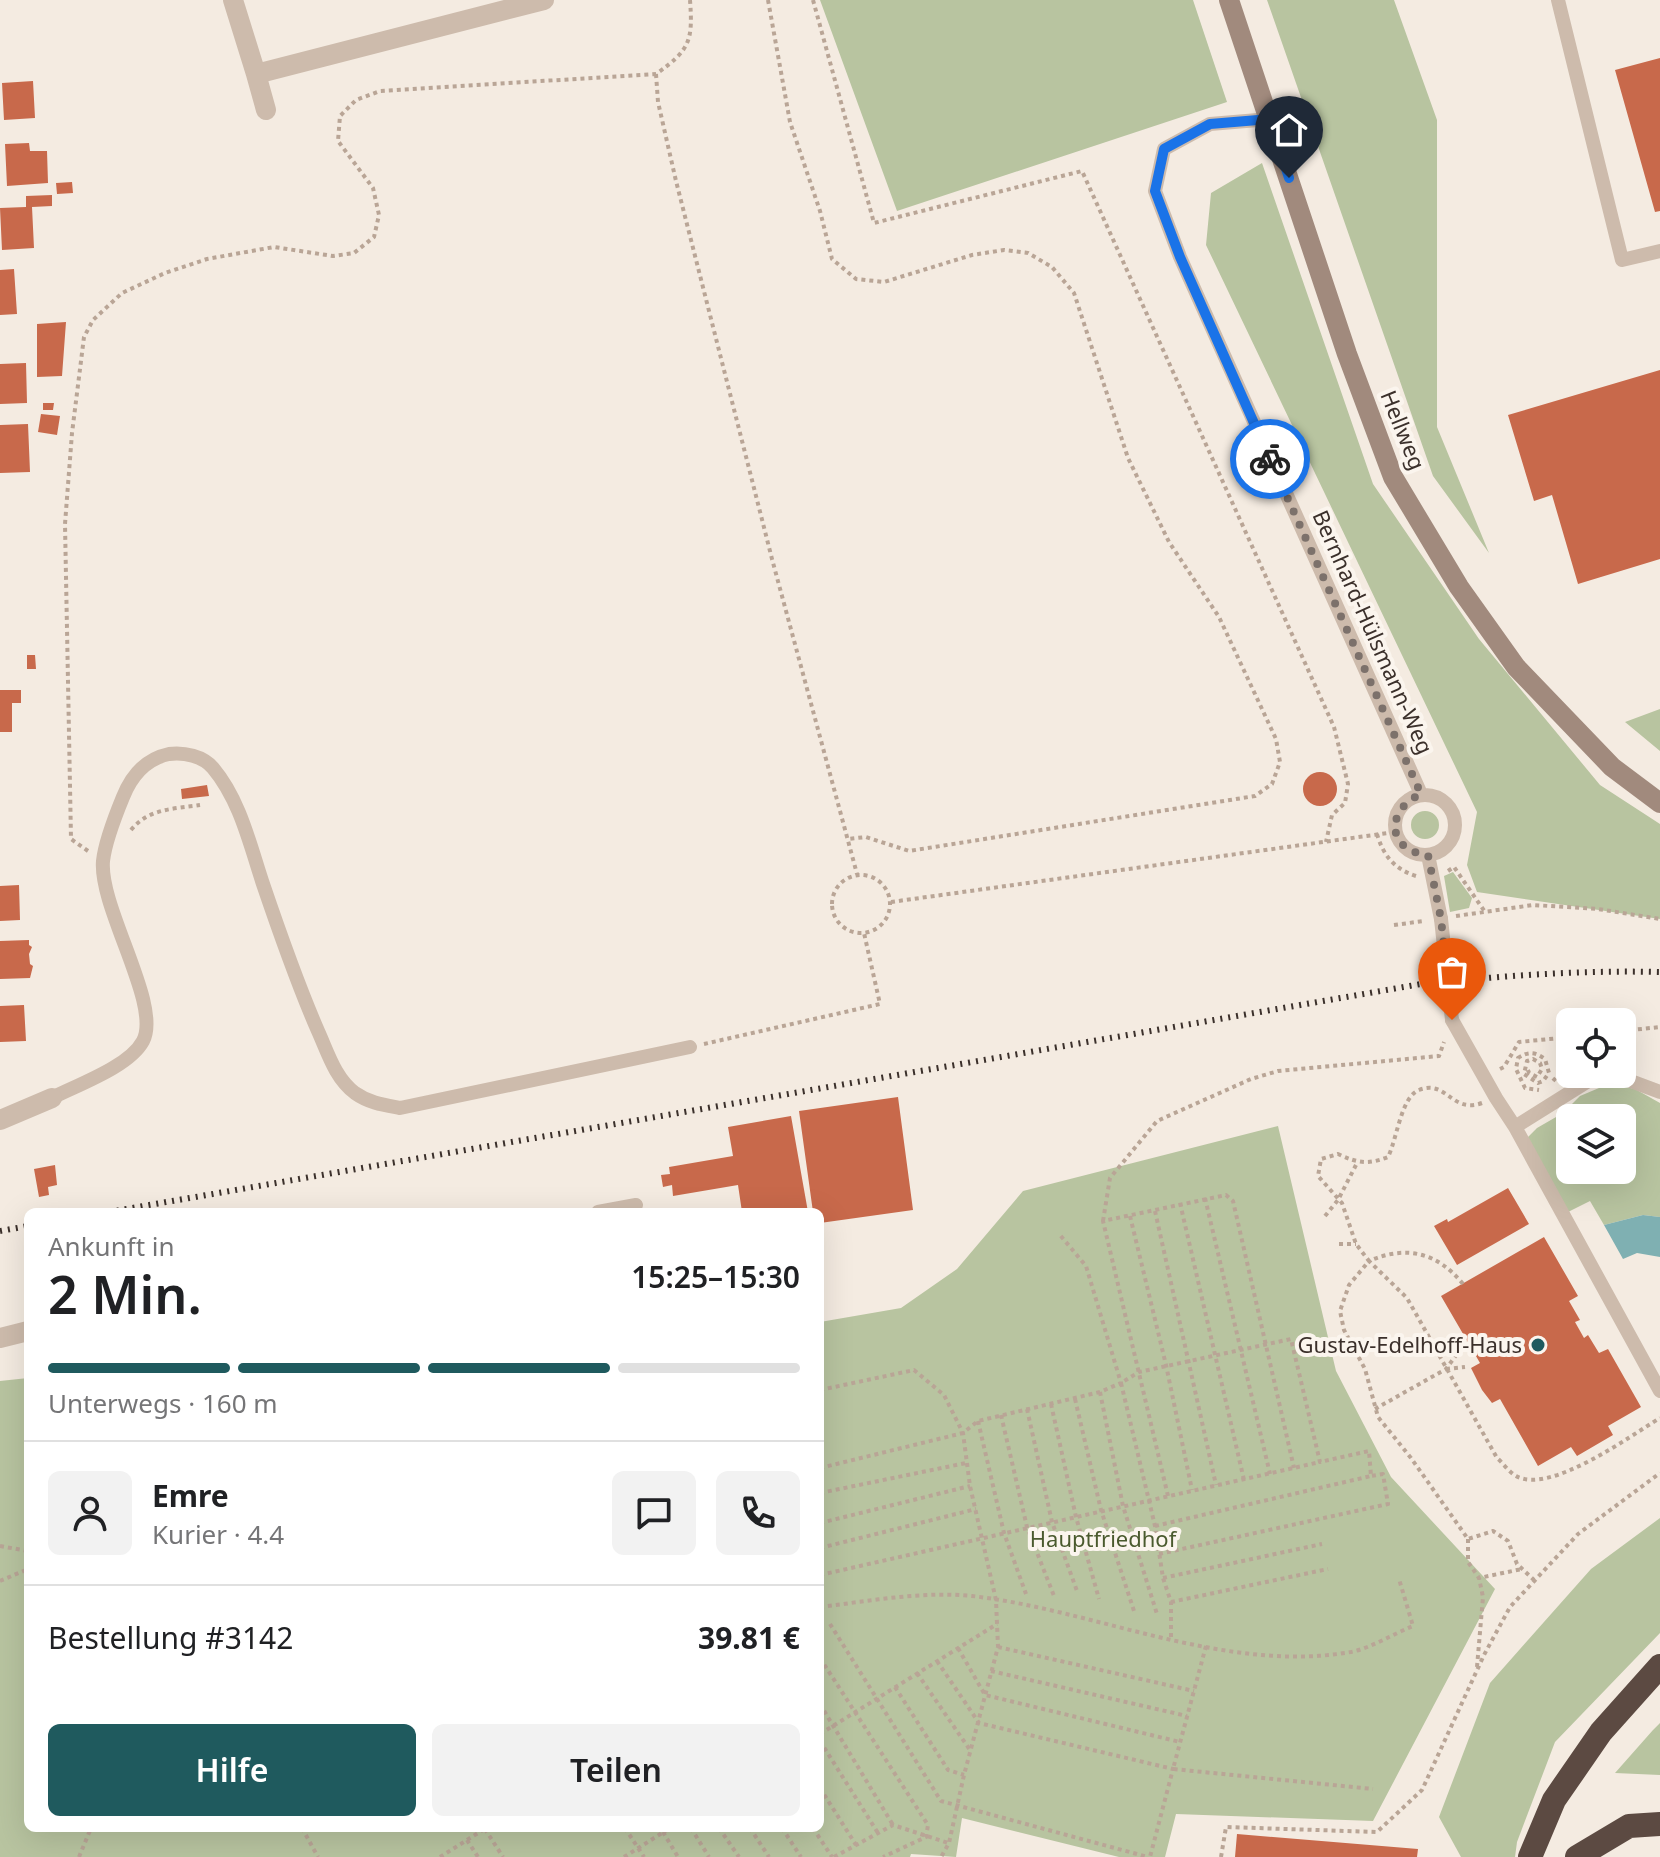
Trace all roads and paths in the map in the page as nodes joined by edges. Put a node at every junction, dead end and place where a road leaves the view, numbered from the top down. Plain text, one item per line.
1 (233, 0) edge
2 (544, 0) edge
3 (690, 0) edge
4 (768, 0) edge
5 (813, 0) edge
6 (1229, 0) edge
7 (1558, 0) edge
8 (256, 74) junction
9 (656, 74) junction
10 (266, 110) dead end
11 (1270, 119) junction
12 (1660, 251) edge
13 (1421, 794) junction
14 (1660, 803) edge
15 (200, 805) dead end
16 (1395, 832) junction
17 (126, 836) dead end
18 (848, 839) junction
19 (1326, 842) junction
20 (1428, 855) junction
21 (103, 861) junction
22 (857, 874) junction
23 (891, 902) junction
24 (1441, 919) junction
25 (1660, 919) edge
26 (1394, 925) dead end
27 (864, 933) junction
28 (1452, 1020) junction
29 (1660, 1027) edge
30 (1636, 1030) edge
31 (1556, 1038) edge
32 (690, 1047) joint
33 (1528, 1070) dead end
34 (1484, 1077) junction
35 (1556, 1078) edge
36 (1660, 1092) edge
37 (52, 1098) joint
38 (1496, 1098) junction
39 (0, 1120) edge
40 (1515, 1127) junction
41 (1357, 1163) junction
42 (1205, 1198) junction
43 (1338, 1200) junction
44 (1180, 1203) junction
45 (636, 1205) dead end
46 (620, 1208) edge
47 (1155, 1210) junction
48 (1130, 1216) junction
49 (1325, 1216) dead end
50 (1103, 1221) junction
51 (1060, 1235) dead end
52 (1339, 1244) dead end
53 (1356, 1244) junction
54 (1369, 1261) junction
55 (1463, 1284) dead end
56 (24, 1332) edge
57 (0, 1338) edge
58 (1266, 1343) junction
59 (1462, 1347) dead end
60 (1241, 1349) junction
61 (1216, 1355) junction
62 (1190, 1361) junction
63 (1166, 1365) junction
64 (1465, 1367) dead end
65 (1446, 1369) junction
66 (1139, 1372) junction
67 (1121, 1383) junction
68 (824, 1389) edge
69 (1660, 1391) edge
70 (1100, 1392) junction
71 (1075, 1399) junction
72 (1051, 1404) junction
73 (1027, 1409) junction
74 (1375, 1409) junction
75 (1001, 1415) junction
76 (1660, 1418) edge
77 (978, 1421) junction
78 (963, 1433) junction
79 (1320, 1462) junction
80 (966, 1463) junction
81 (824, 1467) edge
82 (1294, 1468) junction
83 (1660, 1473) edge
84 (1270, 1474) junction
85 (1371, 1476) junction
86 (1244, 1480) junction
87 (1216, 1485) junction
88 (970, 1486) junction
89 (1192, 1490) junction
90 (824, 1492) edge
91 (1168, 1496) junction
92 (1148, 1500) junction
93 (1123, 1506) junction
94 (976, 1509) junction
95 (1101, 1510) junction
96 (1076, 1517) junction
97 (824, 1522) edge
98 (1052, 1522) junction
99 (1155, 1526) junction
100 (1027, 1527) junction
101 (1004, 1533) junction
102 (982, 1538) junction
103 (1468, 1539) junction
104 (1322, 1544) dead end
105 (0, 1546) edge
106 (824, 1547) edge
107 (24, 1550) edge
108 (1159, 1554) junction
109 (1328, 1569) dead end
110 (1522, 1569) junction
111 (24, 1571) edge
112 (824, 1574) edge
113 (1163, 1578) junction
114 (1479, 1578) junction
115 (1399, 1579) dead end
116 (1534, 1580) junction
117 (0, 1581) edge
118 (1077, 1591) dead end
119 (1026, 1594) dead end
120 (1054, 1596) dead end
121 (1099, 1599) dead end
122 (996, 1600) junction
123 (1171, 1602) junction
124 (824, 1607) edge
125 (1134, 1611) dead end
126 (1157, 1614) dead end
127 (830, 1624) dead end
128 (997, 1624) junction
129 (1171, 1638) junction
130 (1206, 1646) junction
131 (998, 1647) junction
132 (958, 1648) junction
133 (937, 1661) junction
134 (824, 1664) edge
135 (1660, 1666) edge
136 (990, 1670) junction
137 (1477, 1672) junction
138 (917, 1673) junction
139 (895, 1687) junction
140 (1194, 1691) junction
141 (985, 1695) junction
142 (878, 1697) junction
143 (824, 1711) edge
144 (855, 1712) junction
145 (1187, 1716) junction
146 (979, 1723) junction
147 (832, 1725) junction
148 (824, 1731) edge
149 (1180, 1742) junction
150 (824, 1747) edge
151 (970, 1750) junction
152 (1173, 1769) junction
153 (964, 1775) junction
154 (1373, 1789) dead end
155 (824, 1794) edge
156 (957, 1806) junction
157 (1660, 1824) edge
158 (893, 1825) junction
159 (89, 1832) edge
160 (304, 1832) edge
161 (479, 1832) edge
162 (487, 1832) edge
163 (629, 1832) edge
164 (663, 1832) joint
165 (693, 1832) edge
166 (722, 1832) edge
167 (753, 1832) edge
168 (785, 1832) edge
169 (816, 1832) edge
170 (878, 1833) junction
171 (926, 1837) junction
172 (467, 1840) junction
173 (949, 1843) junction
174 (856, 1845) junction
175 (638, 1848) junction
176 (79, 1857) edge
177 (318, 1857) edge
178 (440, 1857) edge
179 (478, 1857) edge
180 (503, 1857) edge
181 (624, 1857) edge
182 (644, 1857) edge
183 (678, 1857) edge
184 (709, 1857) edge
185 (739, 1857) edge
186 (769, 1857) edge
187 (801, 1857) edge
188 (833, 1857) edge
189 (883, 1857) edge
190 (941, 1857) edge
191 (1149, 1857) edge
192 (1221, 1857) edge
193 (1530, 1857) edge
194 (1577, 1857) edge

1 - 8 street
2 - 8 street
3 - 9 path
4 - 18 path
5 - 19 path
6 - 11 street, Hellweg
7 - 12 lane
8 - 10 street
9 - 18 path
9 - 21 path
11 - 13 lane, Bernhard-Hülsmann-Weg
11 - 14 street, Hellweg
13 - 16 lane
13 - 20 lane
15 - 17 path
16 - 19 path
16 - 20 lane
18 - 22 path
19 - 23 path
20 - 24 lane
21 - 32 lane
21 - 37 lane
22 - 23 path
22 - 27 path
23 - 27 path
24 - 25 path
24 - 26 path
24 - 28 lane, bridge
27 - 32 path
28 - 34 lane
28 - 50 path
29 - 30 path
31 - 34 path
33 - 35 path
34 - 38 lane
36 - 40 lane
37 - 39 street
38 - 40 lane
38 - 41 path
40 - 69 lane
41 - 43 path
41 - 43 path
42 - 44 path
42 - 58 path
42 - 60 path
43 - 49 path
43 - 53 path
44 - 47 path
44 - 61 path
45 - 46 lane
47 - 48 path
47 - 62 path
48 - 50 path
48 - 63 path
50 - 66 path
51 - 67 path
52 - 53 path
53 - 54 path
54 - 55 path
54 - 65 path
54 - 74 path
56 - 57 street
58 - 60 path
58 - 79 path
58 - 82 path
59 - 65 path
60 - 61 path
60 - 84 path
61 - 62 path
61 - 86 path
62 - 63 path
62 - 87 path
63 - 66 path
63 - 89 path
64 - 65 path
65 - 74 path
65 - 76 path
66 - 67 path
66 - 91 path
67 - 70 path
67 - 92 path
68 - 78 path
70 - 71 path
70 - 93 path
71 - 72 path
71 - 95 path
72 - 73 path
72 - 96 path
73 - 75 path
73 - 98 path
74 - 103 path
75 - 77 path
75 - 100 path
77 - 78 path
77 - 101 path
78 - 80 path
78 - 81 path
79 - 82 path
79 - 85 path
80 - 88 path
80 - 90 path
82 - 84 path
83 - 116 path
84 - 86 path
85 - 99 path
85 - 108 path
86 - 87 path
87 - 89 path
88 - 94 path
88 - 97 path
89 - 91 path
91 - 92 path
92 - 93 path
92 - 99 path
93 - 95 path
93 - 126 path
94 - 102 path
94 - 106 path
95 - 96 path
95 - 125 path
96 - 98 path
96 - 121 path
98 - 100 path
98 - 118 path
99 - 108 path
100 - 101 path
100 - 120 path
101 - 102 path
101 - 119 path
102 - 112 path
102 - 122 path
103 - 110 path
103 - 114 path
104 - 113 path
105 - 107 path
108 - 113 path
109 - 123 path
110 - 114 path
110 - 116 path
111 - 117 path
113 - 123 path
114 - 137 path
115 - 130 path
116 - 137 path
122 - 124 path
122 - 128 path
122 - 129 path
123 - 129 path
127 - 142 path
128 - 131 path
128 - 132 path
129 - 130 path
130 - 140 path
131 - 136 path
131 - 140 path
132 - 133 path
132 - 141 path
133 - 138 path
133 - 146 path
134 - 144 path
135 - 193 highway
136 - 141 path
136 - 145 path
137 - 192 path
138 - 139 path
138 - 151 path
139 - 142 path
139 - 153 path
140 - 145 path
141 - 146 path
141 - 149 path
142 - 144 path
142 - 156 path
143 - 147 path
144 - 147 path
144 - 171 path
145 - 149 path
146 - 151 path
146 - 152 path
147 - 148 path
147 - 158 path
149 - 152 path
150 - 170 path
151 - 153 path
152 - 154 path
152 - 191 path
153 - 156 path
155 - 174 path
156 - 173 path
156 - 191 path
157 - 194 highway
158 - 170 path
158 - 171 path
159 - 176 path
160 - 177 path
161 - 172 path
162 - 180 path
163 - 175 path
164 - 175 path
164 - 183 path
165 - 184 path
166 - 185 path
167 - 186 path
168 - 187 path
169 - 188 path
170 - 174 path
171 - 173 path
171 - 189 path
172 - 178 path
172 - 179 path
173 - 190 path
174 - 188 path
175 - 181 path
175 - 182 path

